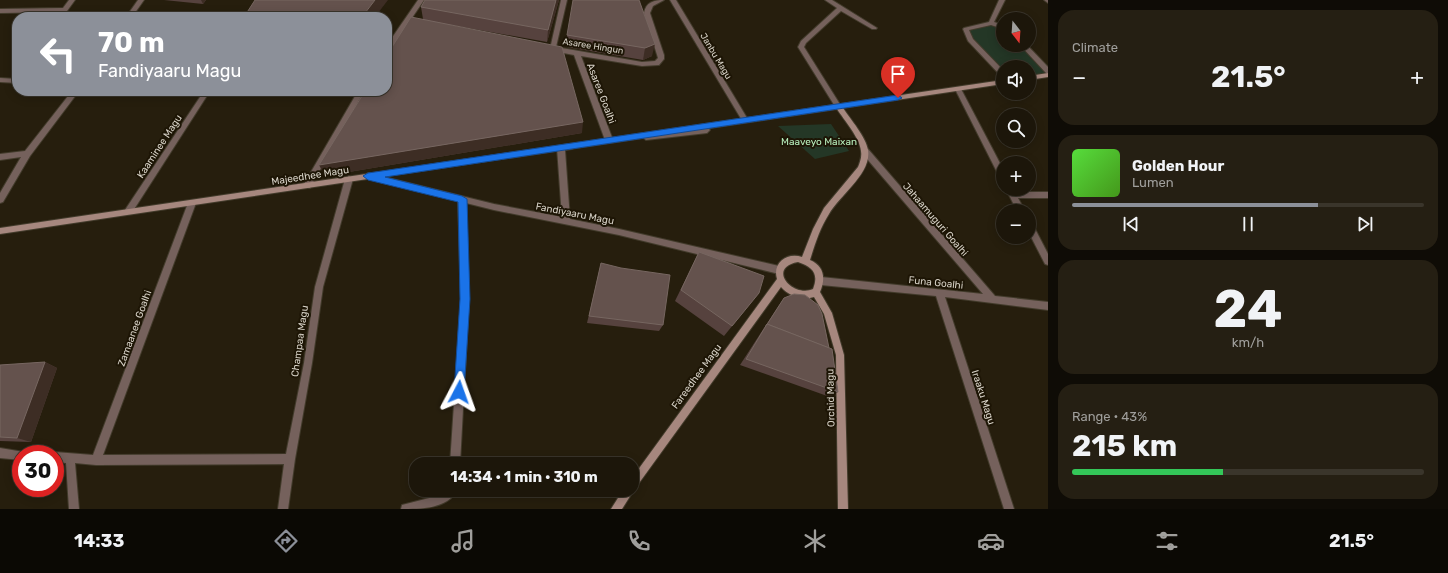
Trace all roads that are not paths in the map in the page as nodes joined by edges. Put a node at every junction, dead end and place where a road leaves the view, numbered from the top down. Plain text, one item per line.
1 (72, 0) edge
2 (141, 0) edge
3 (421, 0) edge
4 (564, 0) edge
5 (661, 0) edge
6 (673, 0) edge
7 (828, 0) edge
8 (1002, 0) edge
9 (841, 8) junction
10 (0, 11) edge
11 (133, 12) edge
12 (404, 23) junction
13 (990, 23) junction
14 (412, 24) edge
15 (996, 25) edge
16 (874, 28) dead end
17 (392, 42) edge
18 (545, 47) edge
19 (553, 49) junction
20 (1030, 52) edge
21 (577, 53) junction
22 (996, 67) edge
23 (1048, 71) edge
24 (1048, 75) edge
25 (1036, 77) edge
26 (0, 80) edge
27 (12, 81) edge
28 (996, 83) edge
29 (958, 89) junction
30 (72, 96) edge
31 (204, 96) edge
32 (358, 96) edge
33 (838, 106) junction
34 (745, 120) junction
35 (707, 130) dead end
36 (610, 140) junction
37 (561, 148) junction
38 (865, 151) junction
39 (27, 154) junction
40 (0, 157) edge
41 (996, 162) edge
42 (368, 176) junction
43 (350, 179) junction
44 (308, 186) junction
45 (1036, 194) edge
46 (1048, 195) edge
47 (462, 199) junction
48 (0, 200) edge
49 (192, 203) junction
50 (128, 212) junction
51 (566, 221) junction
52 (0, 231) edge
53 (1036, 239) edge
54 (805, 261) junction
55 (1048, 262) edge
56 (779, 270) junction
57 (781, 280) junction
58 (821, 281) junction
59 (816, 292) junction
60 (939, 293) junction
61 (992, 299) junction
62 (1048, 306) edge
63 (0, 453) edge
64 (12, 454) edge
65 (455, 457) edge
66 (64, 458) edge
67 (70, 458) junction
68 (290, 459) junction
69 (96, 460) junction
70 (639, 476) edge
71 (446, 497) edge
72 (624, 497) edge
73 (74, 509) edge
74 (283, 509) edge
75 (406, 509) edge
76 (616, 509) edge
77 (843, 509) edge
78 (1009, 509) edge

1 - 10 street
2 - 11 street
3 - 12 street
4 - 19 street
5 - 21 street, Asaree Hingun
6 - 34 street, Janbu Magu
7 - 9 street
8 - 13 street
9 - 16 street
9 - 33 street
12 - 14 street
12 - 17 street
13 - 15 street
13 - 22 street
18 - 19 street, Asaree Hingun
19 - 21 street, Asaree Hingun
20 - 23 street
21 - 36 street, Asaree Goalhi
24 - 25 street
26 - 27 street
28 - 29 street, Majeedhee Magu
29 - 33 street, Majeedhee Magu
29 - 41 street
30 - 39 street
31 - 50 street, Kaaminee Magu
32 - 44 street
33 - 34 street, Majeedhee Magu
33 - 38 street
34 - 36 street, Majeedhee Magu
35 - 37 street
36 - 37 street, Majeedhee Magu
37 - 42 street, Majeedhee Magu
37 - 51 street
38 - 54 street
38 - 61 street, Jahaamuguri Goalhi
39 - 40 street
39 - 48 street
42 - 43 street, Majeedhee Magu
42 - 47 street, Fandiyaaru Magu
43 - 44 street, Majeedhee Magu
43 - 68 street, Champaa Magu
44 - 49 street, Majeedhee Magu
45 - 46 street
47 - 51 street, Fandiyaaru Magu
47 - 65 street
49 - 50 street, Majeedhee Magu
49 - 69 street, Zamaanee Goalhi
50 - 52 street, Majeedhee Magu
51 - 56 street, Fandiyaaru Magu
53 - 55 street
54 - 56 street
54 - 58 street
56 - 57 street
57 - 59 street
57 - 70 street, Fareedhee Magu
58 - 59 street
58 - 60 street, Funa Goalhi
59 - 77 street, Orchid Magu
60 - 61 street, Funa Goalhi
60 - 78 street, Iraaku Magu
61 - 62 street, Funa Goalhi
63 - 64 street
66 - 67 street
67 - 69 street
67 - 73 street
68 - 69 street
68 - 74 street, Champaa Magu
71 - 75 street
72 - 76 street

